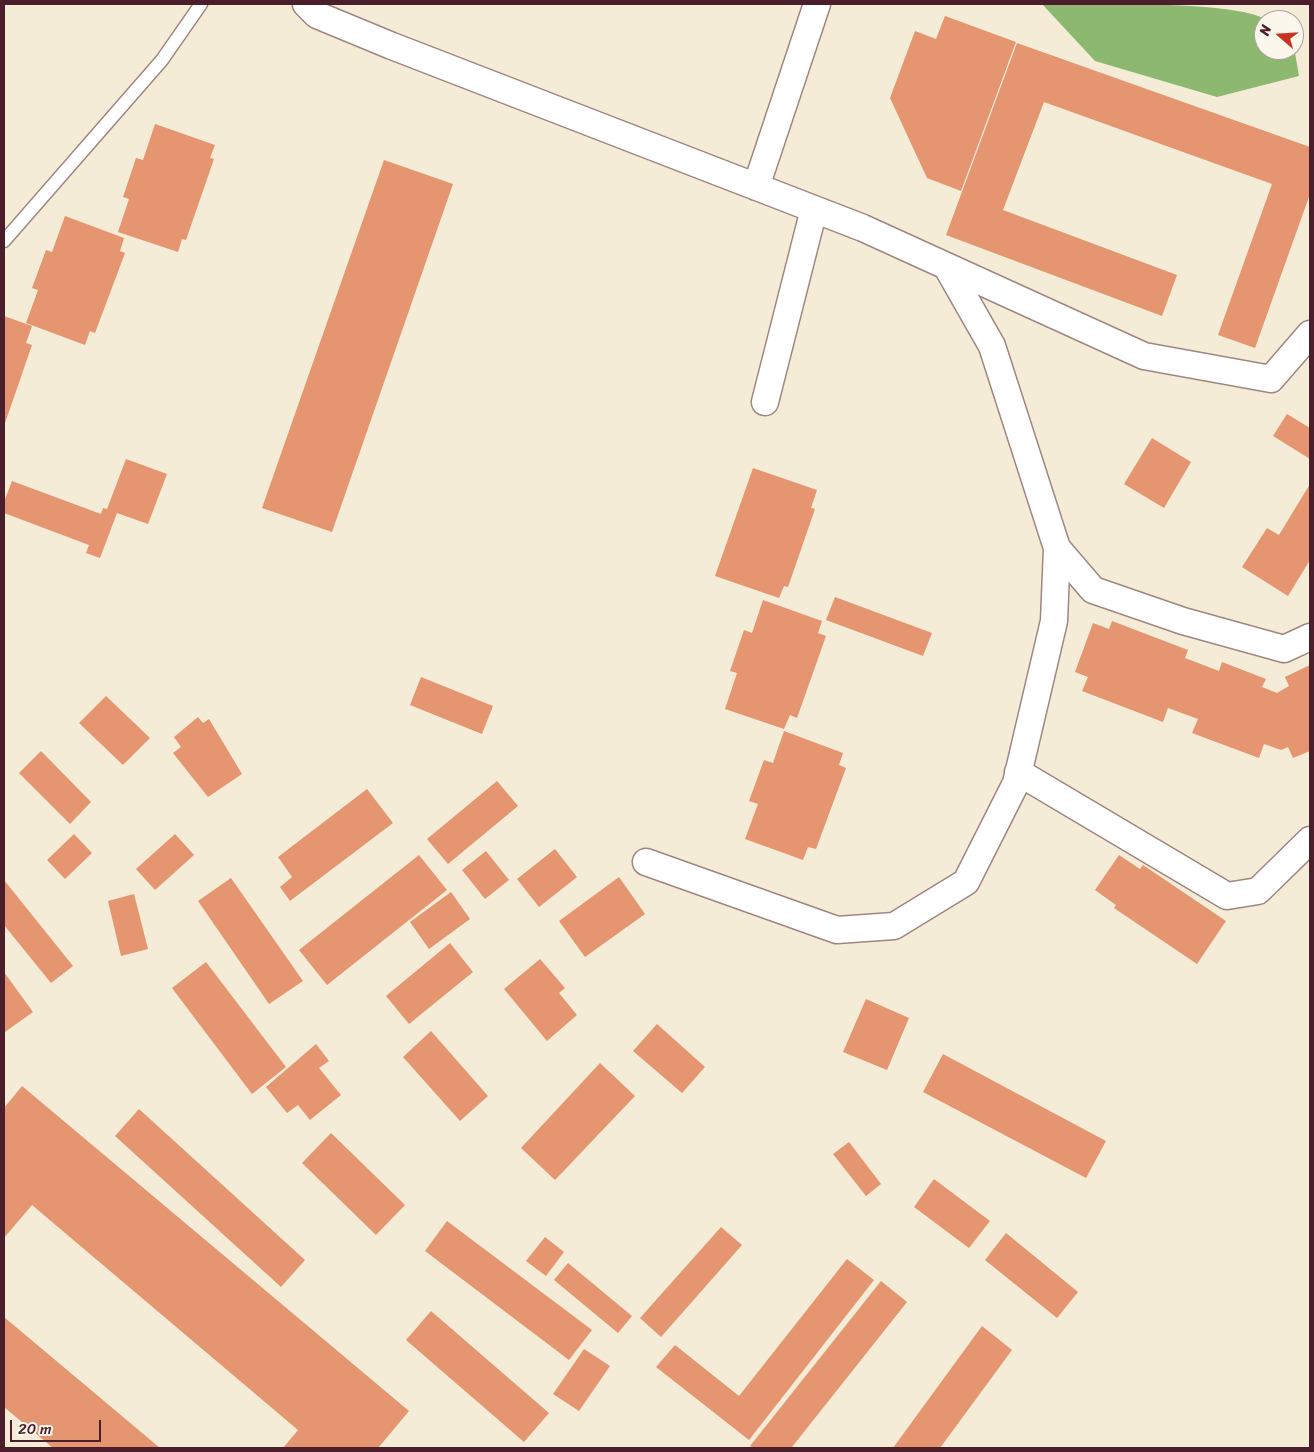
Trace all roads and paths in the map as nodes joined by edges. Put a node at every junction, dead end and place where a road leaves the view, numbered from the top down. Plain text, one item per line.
1 (201, 4) edge
2 (306, 4) edge
3 (817, 4) edge
4 (756, 186) junction
5 (814, 209) junction
6 (4, 241) edge
7 (947, 267) junction
8 (1310, 334) edge
9 (765, 402) dead end
10 (1057, 548) junction
11 (1310, 637) edge
12 (1018, 772) junction
13 (1310, 840) edge
14 (646, 862) dead end

1 - 6 lane
2 - 4 street
3 - 4 street
4 - 5 street
5 - 7 street
5 - 9 street
7 - 8 street
7 - 10 street
10 - 11 street
10 - 12 street
12 - 13 street
12 - 14 street

